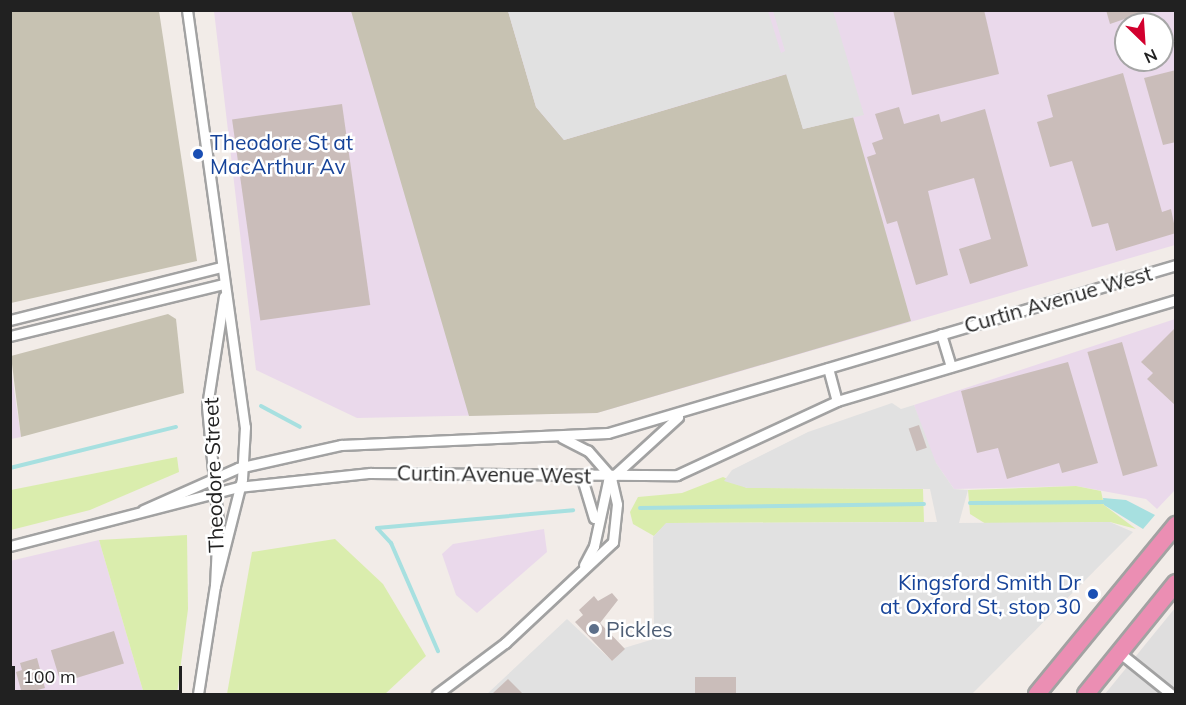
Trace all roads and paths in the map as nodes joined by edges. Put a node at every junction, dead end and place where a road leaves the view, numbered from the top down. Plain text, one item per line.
1 (187, 10) edge
2 (1176, 265) edge
3 (221, 267) junction
4 (224, 289) junction
5 (1176, 300) edge
6 (10, 320) edge
7 (941, 334) junction
8 (10, 336) edge
9 (951, 366) junction
10 (828, 368) junction
11 (837, 401) junction
12 (691, 410) junction
13 (553, 436) junction
14 (244, 466) junction
15 (581, 475) junction
16 (216, 476) junction
17 (611, 477) junction
18 (240, 487) junction
19 (218, 493) junction
20 (138, 513) junction
21 (1176, 525) edge
22 (595, 533) junction
23 (10, 546) edge
24 (573, 578) junction
25 (1176, 583) edge
26 (215, 586) junction
27 (1120, 652) junction
28 (198, 694) edge
29 (437, 694) edge
30 (1036, 694) edge
31 (1086, 694) edge
32 (1171, 694) edge

1 - 3 street, Theodore Street
2 - 7 street, Curtin Avenue West
3 - 4 street, Theodore Street
3 - 6 street
4 - 8 street
4 - 14 street, Theodore Street
4 - 16 street, Theodore Street
5 - 9 street, Curtin Avenue West
7 - 9 street, Curtin Avenue West
7 - 10 street, Curtin Avenue West
9 - 11 street, Curtin Avenue West
10 - 11 street
10 - 12 street, Curtin Avenue West
11 - 17 street, Curtin Avenue West
12 - 13 street, Curtin Avenue West
12 - 17 street
13 - 14 street, Curtin Avenue West
13 - 17 street
14 - 16 street, Curtin Avenue West
14 - 18 street, Theodore Street
15 - 17 street, Curtin Avenue West
15 - 18 street, Curtin Avenue West
15 - 22 street
16 - 19 street, Theodore Street
16 - 20 street, Curtin Avenue West
17 - 22 street
17 - 24 street
18 - 19 street, Curtin Avenue West
18 - 26 street, Theodore Street
19 - 20 street, Curtin Avenue West
19 - 26 street, Theodore Street
20 - 23 street, Curtin Avenue West
21 - 30 highway
22 - 24 street
24 - 29 street
25 - 27 highway
26 - 28 street, Theodore Street
27 - 31 highway
27 - 32 street

